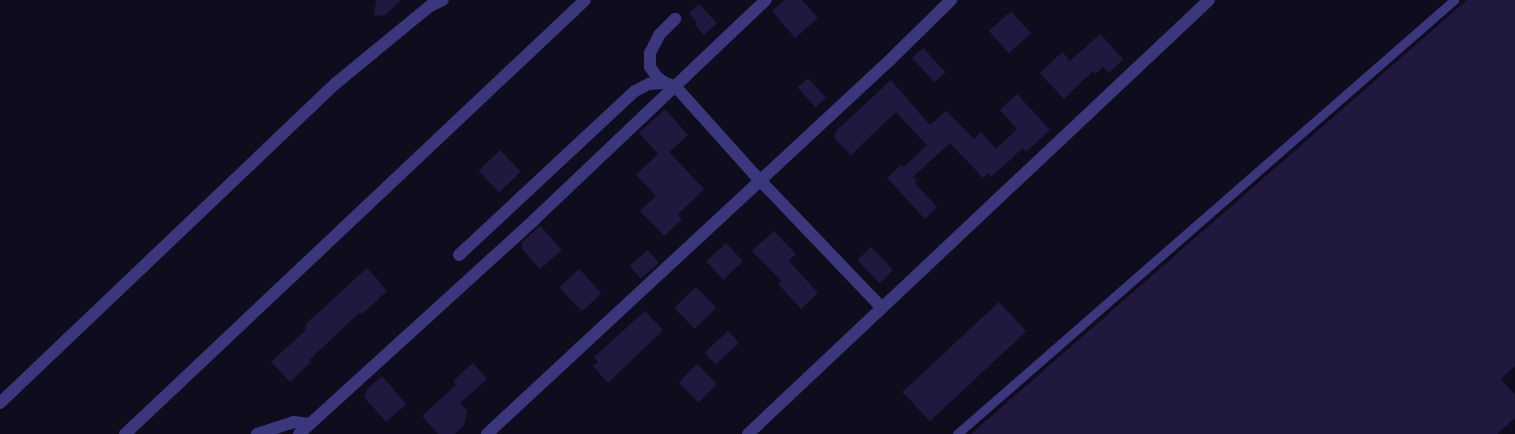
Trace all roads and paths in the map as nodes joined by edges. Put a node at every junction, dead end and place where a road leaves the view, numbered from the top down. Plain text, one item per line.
1 (443, 0) edge
2 (585, 0) edge
3 (766, 0) edge
4 (951, 0) edge
5 (1209, 0) edge
6 (1454, 0) edge
7 (675, 19) dead end
8 (670, 84) junction
9 (760, 179) junction
10 (458, 255) dead end
11 (882, 308) junction
12 (0, 403) edge
13 (310, 424) junction
14 (125, 434) edge
15 (257, 434) edge
16 (299, 434) edge
17 (487, 434) edge
18 (748, 434) edge
19 (958, 434) edge

1 - 12 street
2 - 14 street
3 - 8 street
4 - 9 street
5 - 11 street
6 - 19 lane
7 - 8 street
8 - 9 street
8 - 10 street
8 - 13 street
9 - 11 street
9 - 17 street
11 - 18 street
13 - 15 street
13 - 16 street

